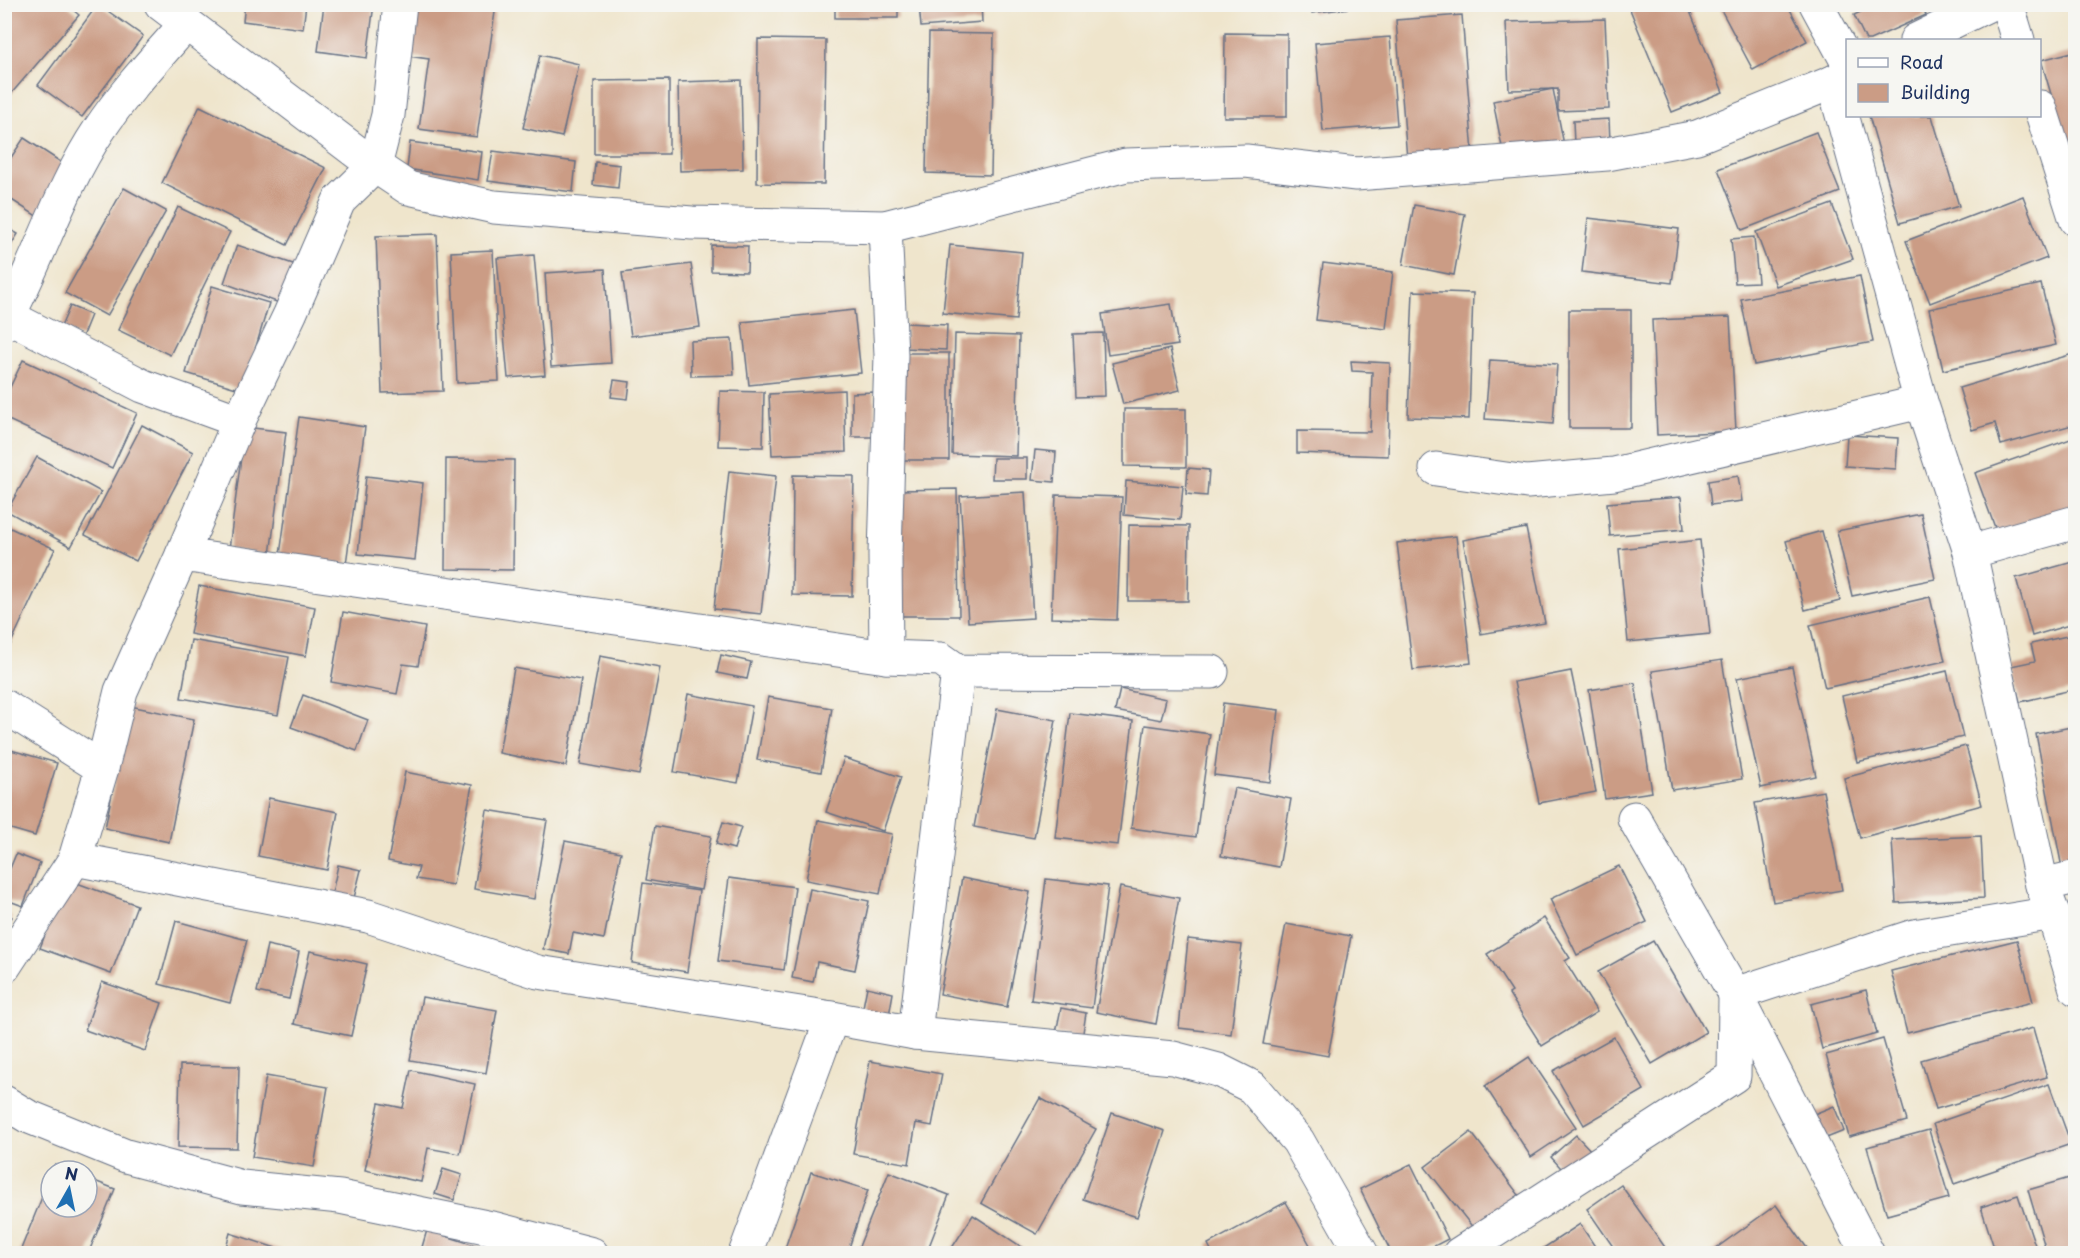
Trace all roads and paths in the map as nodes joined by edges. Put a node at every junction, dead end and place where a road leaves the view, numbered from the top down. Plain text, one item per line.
1 (399, 4) edge
2 (1816, 4) edge
3 (1990, 4) edge
4 (2007, 4) edge
5 (174, 14) edge
6 (1918, 39) edge
7 (2018, 39) edge
8 (1843, 73) edge
9 (2041, 110) edge
10 (1853, 117) edge
11 (375, 166) junction
12 (2076, 220) edge
13 (885, 226) junction
14 (6, 318) edge
15 (1921, 402) junction
16 (239, 421) junction
17 (1436, 469) dead end
18 (2076, 522) edge
19 (1970, 552) junction
20 (182, 555) junction
21 (886, 657) junction
22 (958, 670) junction
23 (1212, 672) dead end
24 (4, 706) edge
25 (102, 768) junction
26 (1634, 818) dead end
27 (75, 859) junction
28 (2076, 878) edge
29 (2048, 899) junction
30 (4, 967) edge
31 (2076, 989) edge
32 (1735, 994) junction
33 (832, 1018) junction
34 (915, 1033) junction
35 (4, 1102) edge
36 (592, 1254) edge
37 (745, 1254) edge
38 (1362, 1254) edge
39 (1459, 1254) edge
40 (1868, 1254) edge

1 - 11 street
2 - 8 street
3 - 6 street
4 - 7 street
5 - 11 street
5 - 14 street
8 - 13 street
9 - 12 street
10 - 15 street
11 - 13 street
11 - 16 street
13 - 21 street
14 - 16 street
15 - 17 street
15 - 19 street
16 - 20 street
18 - 19 street
19 - 29 street
20 - 21 street
20 - 25 street
21 - 22 street
22 - 23 street
22 - 34 street
24 - 25 street
25 - 27 street
26 - 32 street
27 - 30 street
27 - 33 street
28 - 29 street
29 - 31 street
29 - 32 street
32 - 39 street
32 - 40 street
33 - 34 street
33 - 37 street
34 - 38 street
35 - 36 street

